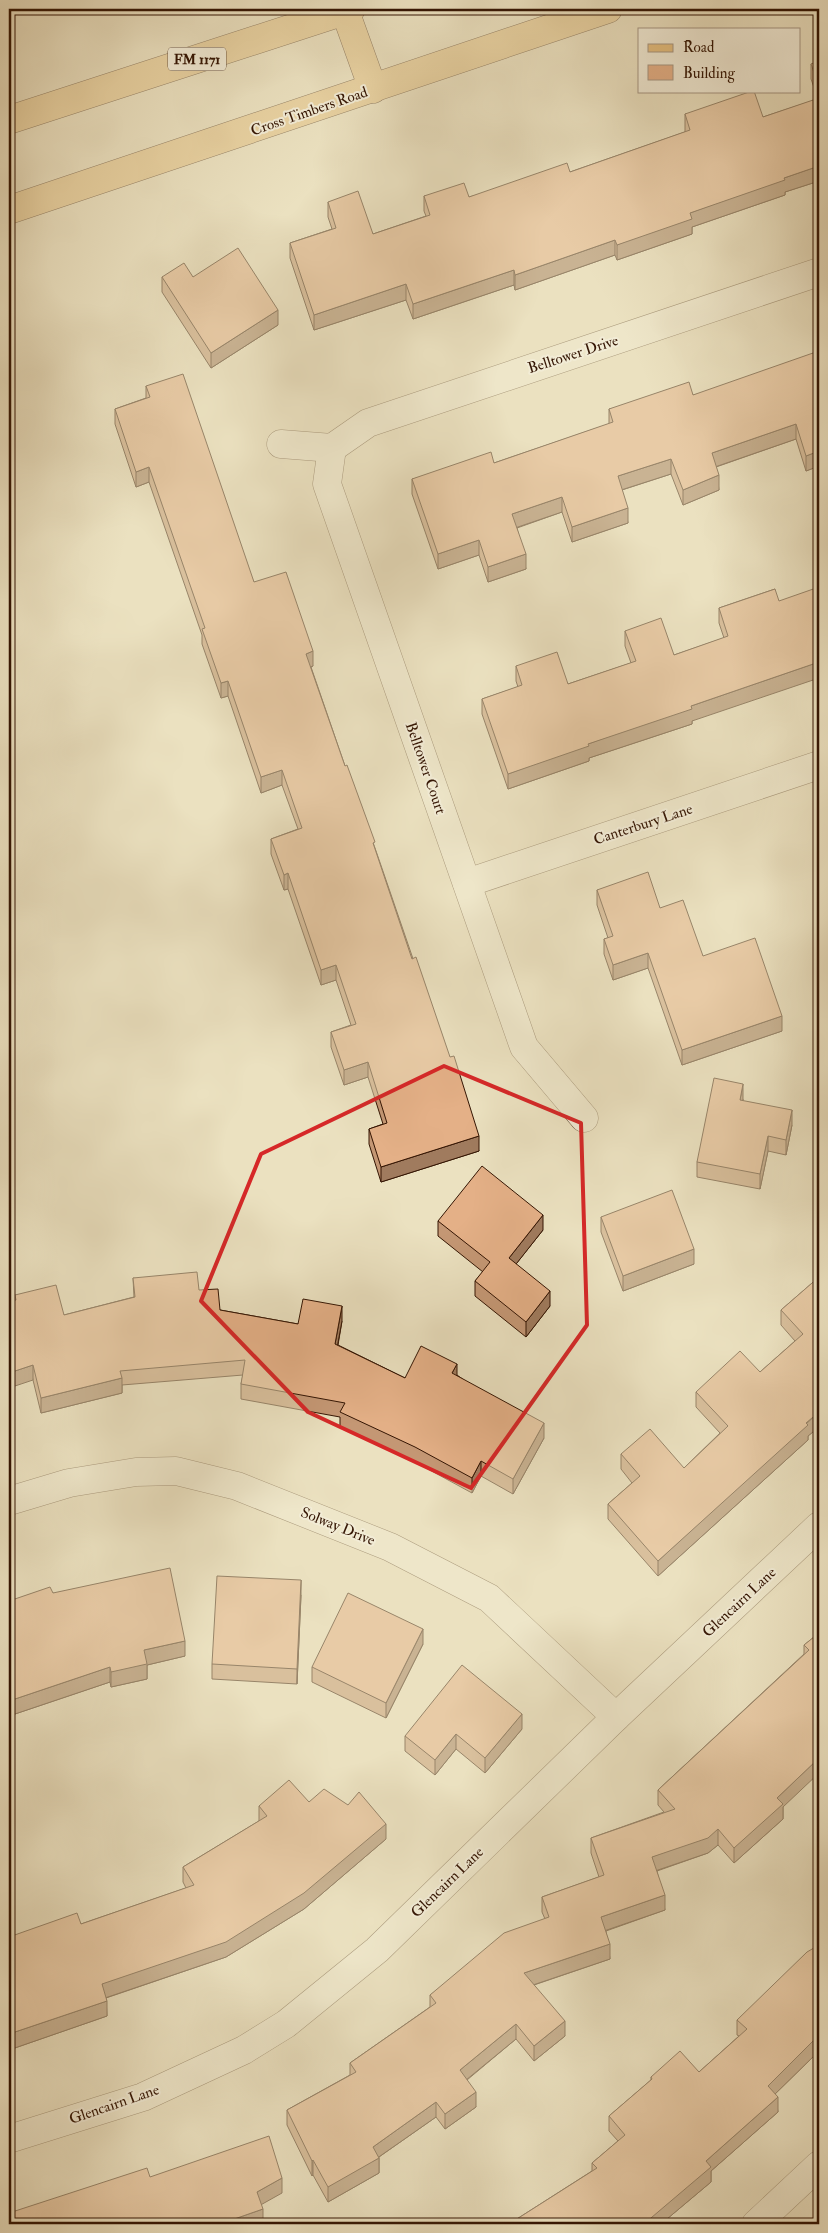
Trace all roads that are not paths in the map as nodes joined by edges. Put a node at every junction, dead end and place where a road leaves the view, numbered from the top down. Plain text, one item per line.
1 (608, 9) edge
2 (348, 10) edge
3 (373, 89) junction
4 (9, 120) edge
5 (9, 210) edge
6 (819, 272) edge
7 (281, 444) dead end
8 (332, 448) junction
9 (819, 765) edge
10 (466, 883) junction
11 (584, 1118) dead end
12 (9, 1501) edge
13 (819, 1526) edge
14 (616, 1717) junction
15 (9, 2140) edge
16 (819, 2165) edge
17 (756, 2224) edge

1 - 3 main road, Cross Timbers Road
2 - 3 main road
2 - 4 main road, FM 1171
3 - 5 main road, Cross Timbers Road
6 - 8 street, Belltower Drive
7 - 8 street
8 - 10 street, Belltower Court
9 - 10 street, Canterbury Lane
10 - 11 street, Belltower Court
12 - 14 street, Solway Drive
13 - 14 street, Glencairn Lane
14 - 15 street, Glencairn Lane
16 - 17 street

